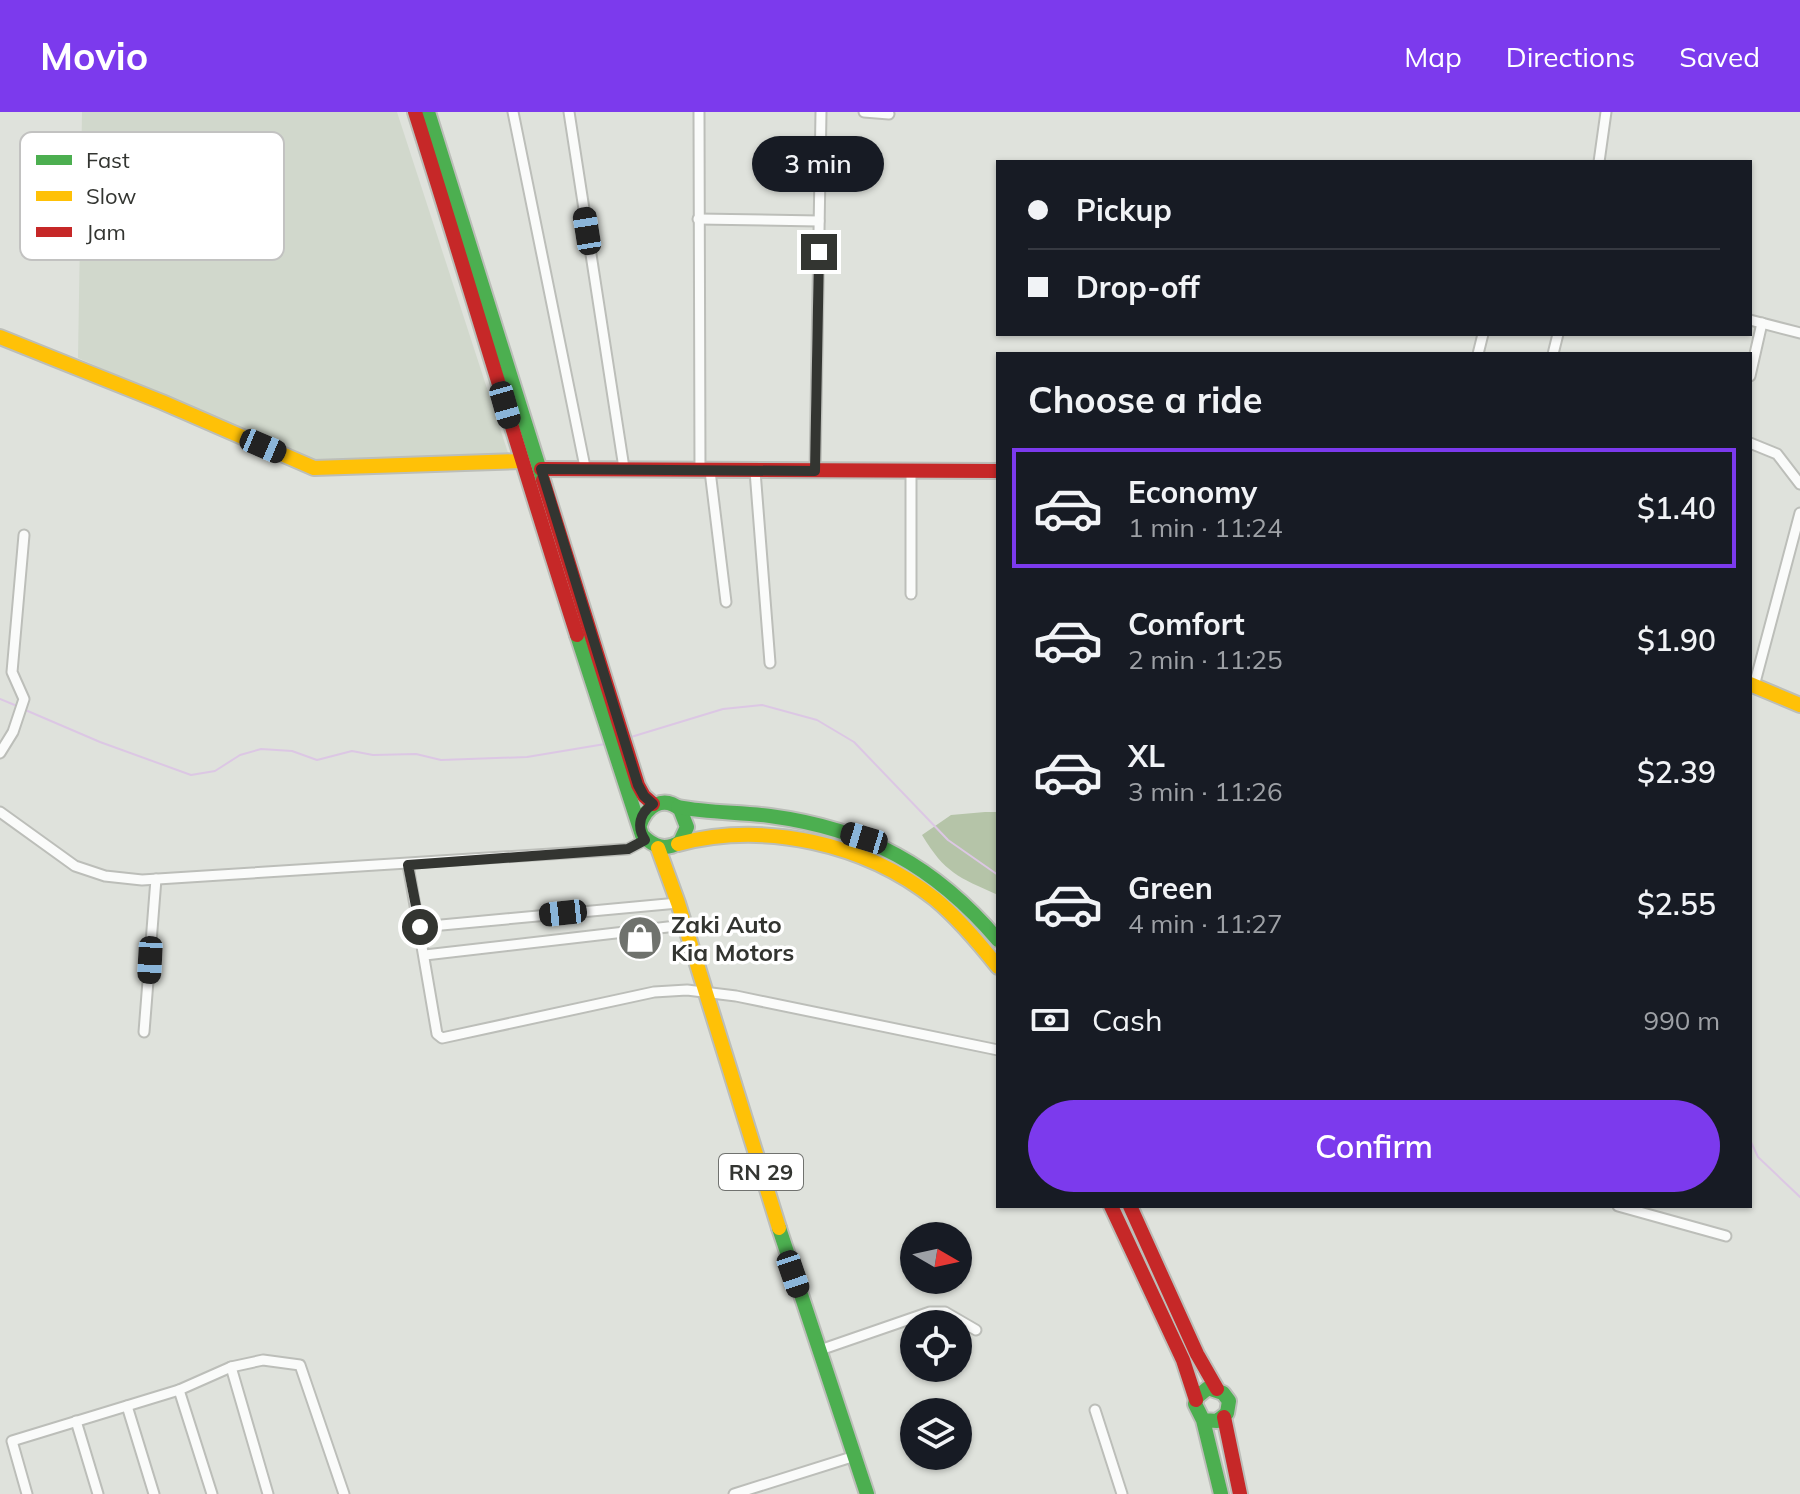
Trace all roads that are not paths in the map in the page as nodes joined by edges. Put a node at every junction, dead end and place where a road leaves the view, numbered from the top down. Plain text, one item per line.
1 (415, 112) edge
2 (428, 112) edge
3 (513, 112) edge
4 (569, 112) edge
5 (699, 112) edge
6 (821, 112) edge
7 (864, 112) edge
8 (1606, 112) edge
9 (889, 114) dead end
10 (1599, 160) edge
11 (698, 219) junction
12 (819, 221) junction
13 (1752, 320) edge
14 (1762, 323) junction
15 (1800, 333) edge
16 (0, 337) edge
17 (1752, 367) edge
18 (1752, 444) edge
19 (521, 461) junction
20 (585, 467) junction
21 (624, 468) junction
22 (541, 469) junction
23 (705, 471) junction
24 (755, 471) junction
25 (815, 471) junction
26 (911, 471) junction
27 (996, 471) edge
28 (1800, 484) edge
29 (1800, 513) edge
30 (24, 535) dead end
31 (911, 594) dead end
32 (726, 602) dead end
33 (770, 663) dead end
34 (1752, 685) edge
35 (1800, 705) edge
36 (614, 727) junction
37 (622, 751) junction
38 (0, 753) edge
39 (653, 804) junction
40 (678, 807) junction
41 (0, 812) edge
42 (642, 832) junction
43 (678, 844) junction
44 (658, 848) junction
45 (408, 865) junction
46 (156, 879) junction
47 (678, 903) junction
48 (685, 925) junction
49 (420, 927) junction
50 (996, 938) edge
51 (425, 955) junction
52 (996, 964) edge
53 (704, 991) junction
54 (144, 1032) dead end
55 (996, 1050) edge
56 (1112, 1208) edge
57 (1131, 1208) edge
58 (1625, 1208) edge
59 (1726, 1236) dead end
60 (976, 1330) dead end
61 (820, 1350) junction
62 (231, 1367) junction
63 (1217, 1389) junction
64 (179, 1390) junction
65 (1196, 1400) junction
66 (127, 1406) junction
67 (1095, 1410) dead end
68 (1224, 1417) junction
69 (1203, 1420) junction
70 (76, 1421) junction
71 (855, 1456) junction
72 (27, 1494) edge
73 (98, 1494) edge
74 (154, 1494) edge
75 (212, 1494) edge
76 (268, 1494) edge
77 (344, 1494) edge
78 (734, 1494) edge
79 (867, 1494) edge
80 (1122, 1494) edge
81 (1221, 1494) edge
82 (1240, 1494) edge

1 - 19 main road
2 - 22 main road
3 - 20 street
4 - 21 street
5 - 11 street
6 - 12 street
7 - 9 street
8 - 10 street
11 - 12 street
11 - 23 street
12 - 25 street
13 - 14 street
14 - 15 street
14 - 17 street
16 - 19 main road
18 - 28 street
19 - 36 main road
20 - 21 main road
20 - 22 main road
21 - 23 main road
22 - 36 main road
23 - 24 main road
23 - 32 street
24 - 25 main road
24 - 33 street
25 - 26 main road
26 - 27 main road
26 - 31 street
29 - 34 street
30 - 38 street
34 - 35 main road
36 - 37 main road
37 - 39 main road
37 - 42 main road
39 - 40 main road
39 - 42 main road
40 - 43 main road
40 - 50 main road
41 - 46 street
42 - 44 main road
42 - 45 street
43 - 44 main road
43 - 52 main road
44 - 47 main road, RN 29
45 - 46 street
45 - 49 street
46 - 54 street
47 - 48 main road, RN 29
47 - 49 street
48 - 51 street
48 - 53 main road, RN 29
49 - 51 street
51 - 53 street
53 - 55 street
53 - 61 main road, RN 29
56 - 65 main road
57 - 63 main road
58 - 59 street
60 - 61 street
61 - 71 main road, RN 29
62 - 64 street
62 - 76 street
62 - 77 street
63 - 65 main road
63 - 68 main road
64 - 66 street
64 - 75 street
65 - 69 main road
66 - 70 street
66 - 74 street
67 - 80 street
68 - 69 main road
68 - 82 main road
69 - 81 main road
70 - 72 street
70 - 73 street
71 - 78 street
71 - 79 main road, RN 29

